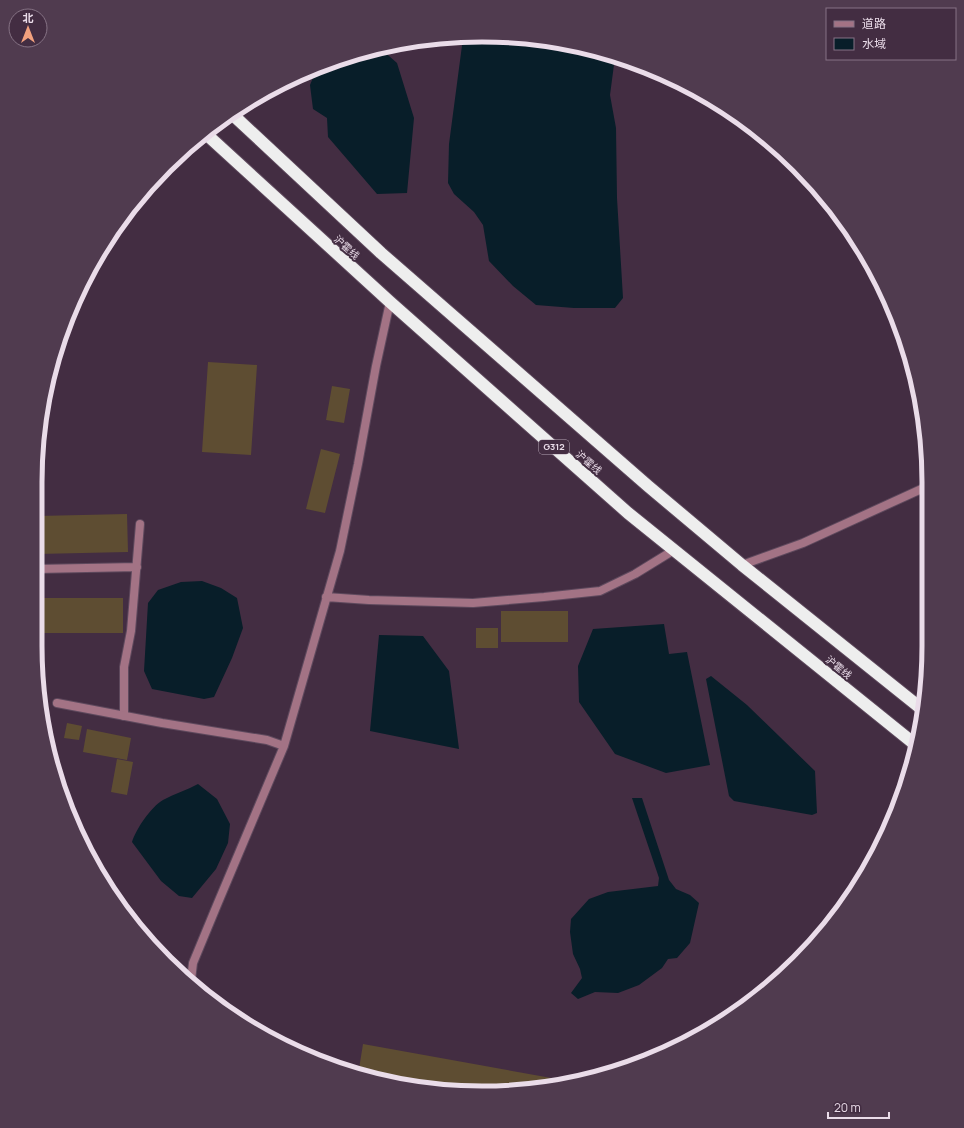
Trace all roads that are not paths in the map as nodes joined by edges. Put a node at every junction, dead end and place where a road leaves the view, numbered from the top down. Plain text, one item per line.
1 (236, 118) edge
2 (209, 137) edge
3 (390, 302) junction
4 (922, 489) edge
5 (140, 524) dead end
6 (674, 550) junction
7 (742, 565) junction
8 (137, 567) junction
9 (42, 569) edge
10 (326, 597) junction
11 (57, 703) dead end
12 (918, 706) edge
13 (124, 716) junction
14 (912, 742) edge
15 (284, 746) junction
16 (191, 976) edge

1 - 7 highway, 沪霍线
2 - 3 highway, 沪霍线 / G312
3 - 6 highway, 沪霍线 / G312
3 - 10 street
4 - 7 street
5 - 8 street
6 - 10 street
6 - 14 highway, 沪霍线 / G312
7 - 12 highway, 沪霍线
8 - 9 street
8 - 13 street
10 - 15 street
11 - 13 street
13 - 15 street
15 - 16 street

